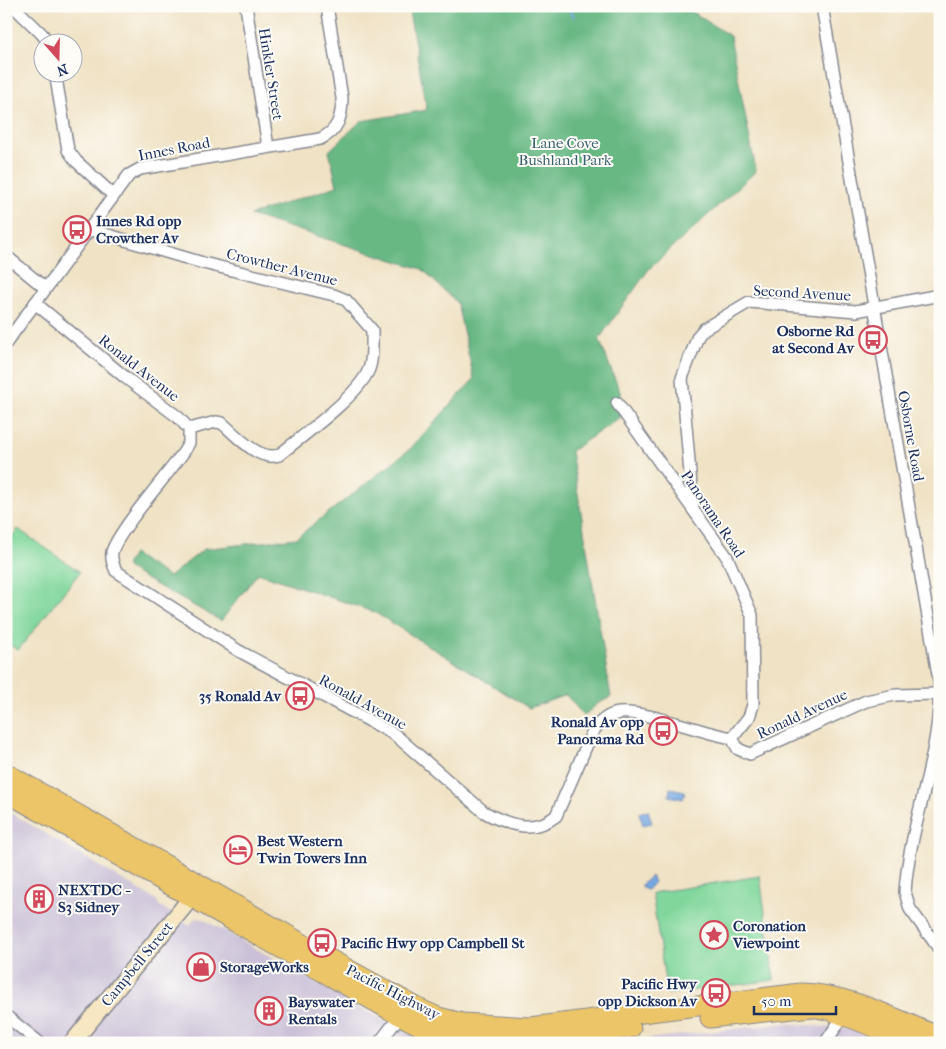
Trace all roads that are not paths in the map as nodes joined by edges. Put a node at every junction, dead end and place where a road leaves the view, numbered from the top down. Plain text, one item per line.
1 (13, 6) edge
2 (246, 6) edge
3 (327, 6) edge
4 (822, 6) edge
5 (40, 32) edge
6 (57, 82) edge
7 (268, 147) junction
8 (113, 195) junction
9 (88, 229) junction
10 (6, 256) edge
11 (45, 288) junction
12 (940, 295) edge
13 (34, 303) junction
14 (874, 308) junction
15 (6, 343) edge
16 (617, 403) dead end
17 (189, 429) junction
18 (693, 509) junction
19 (940, 694) edge
20 (732, 738) junction
21 (936, 746) edge
22 (6, 773) edge
23 (6, 792) edge
24 (196, 891) junction
25 (940, 950) edge
26 (844, 1015) junction
27 (6, 1016) edge
28 (400, 1016) junction
29 (940, 1037) edge
30 (591, 1038) edge
31 (40, 1043) edge
32 (72, 1043) edge
33 (379, 1043) edge
34 (825, 1043) edge
35 (916, 1043) edge

1 - 5 street
2 - 7 street, Hinkler Street
3 - 7 street, Innes Road
4 - 14 street, Osborne Road
6 - 8 street
7 - 8 street, Innes Road
8 - 9 street, Innes Road
9 - 11 street, Innes Road
9 - 17 street, Crowther Avenue
10 - 11 street
11 - 13 street, Innes Road
12 - 14 street, Second Avenue
13 - 15 street, Innes Road
13 - 17 street, Ronald Avenue
14 - 18 street, Second Avenue
14 - 19 street, Osborne Road
16 - 18 street, Panorama Road
17 - 20 street, Ronald Avenue
18 - 20 street, Panorama Road
19 - 20 street, Ronald Avenue
19 - 21 street, Osborne Road
21 - 25 street, Osborne Road
22 - 24 main road, Pacific Highway
23 - 24 main road, Pacific Highway
24 - 28 main road, Pacific Highway
24 - 29 main road, Pacific Highway
24 - 32 street, Campbell Street
26 - 30 main road, Pacific Highway
26 - 34 street
26 - 35 main road, Pacific Highway
27 - 31 street
28 - 30 main road, Pacific Highway
28 - 33 street

